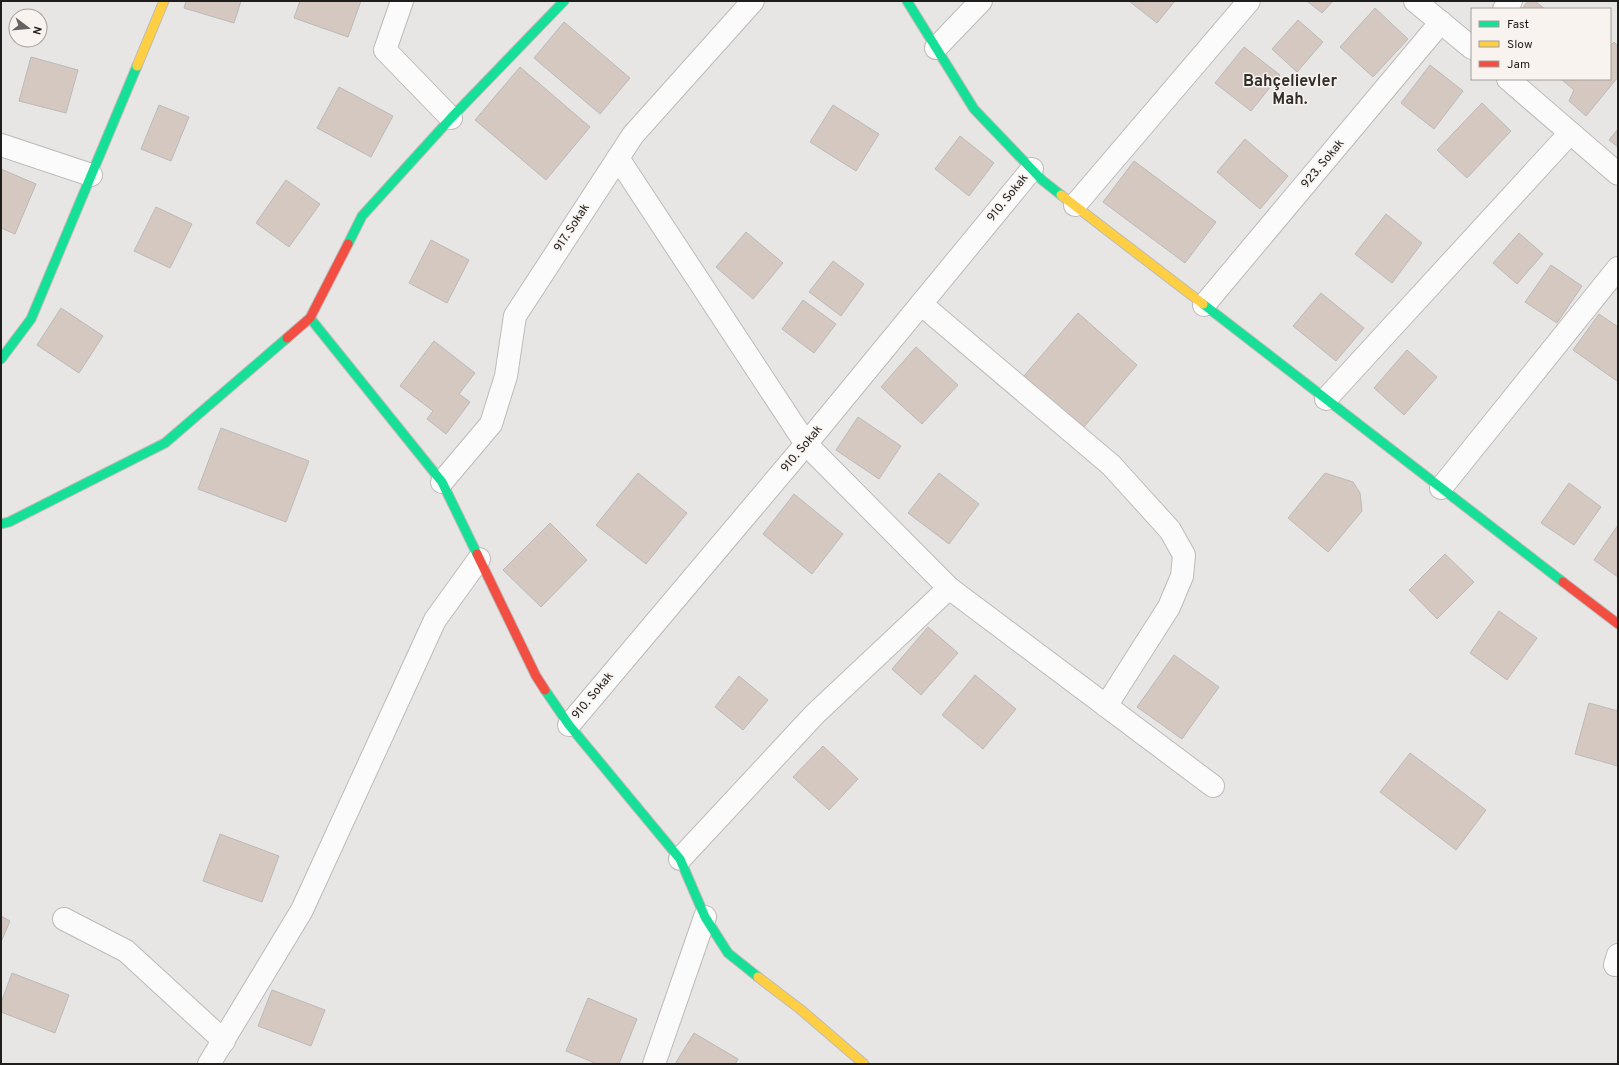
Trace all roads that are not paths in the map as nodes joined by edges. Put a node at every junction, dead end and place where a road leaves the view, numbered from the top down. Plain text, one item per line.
1 (164, 1) edge
2 (402, 1) edge
3 (564, 1) edge
4 (753, 1) edge
5 (907, 1) edge
6 (980, 1) edge
7 (1249, 1) edge
8 (1415, 1) edge
9 (1441, 22) junction
10 (1471, 47) edge
11 (936, 48) junction
12 (1509, 80) edge
13 (451, 118) junction
14 (1570, 133) junction
15 (1, 145) edge
16 (618, 158) junction
17 (1032, 169) junction
18 (1618, 174) edge
19 (91, 175) junction
20 (1075, 205) junction
21 (1618, 268) edge
22 (921, 304) junction
23 (1204, 305) junction
24 (310, 318) junction
25 (2, 355) edge
26 (1326, 399) junction
27 (806, 444) junction
28 (442, 482) junction
29 (1441, 488) junction
30 (1, 524) edge
31 (479, 559) junction
32 (948, 588) junction
33 (1618, 624) edge
34 (1106, 706) junction
35 (569, 725) junction
36 (1213, 786) dead end
37 (680, 859) junction
38 (706, 917) junction
39 (64, 919) dead end
40 (224, 1041) junction
41 (209, 1064) edge
42 (654, 1064) edge
43 (864, 1064) edge

1 - 19 street
2 - 13 street
3 - 13 street
4 - 16 street, 917. Sokak
5 - 11 street
6 - 11 street
7 - 20 street
8 - 9 street
9 - 10 street
9 - 23 street, 923. Sokak
11 - 17 street
12 - 14 street
13 - 24 street
14 - 18 street
14 - 26 street
15 - 19 street
16 - 27 street
16 - 28 street, 917. Sokak
17 - 20 street
17 - 22 street, 910. Sokak
19 - 25 street
20 - 23 street
21 - 29 street
22 - 27 street, 910. Sokak
22 - 34 street
23 - 26 street
24 - 28 street
24 - 30 street
26 - 29 street
27 - 32 street
27 - 35 street, 910. Sokak
28 - 31 street
29 - 33 street
31 - 35 street
31 - 40 street
32 - 34 street
32 - 37 street
34 - 36 street
35 - 37 street
37 - 38 street
38 - 42 street
38 - 43 street
39 - 40 street
40 - 41 street

